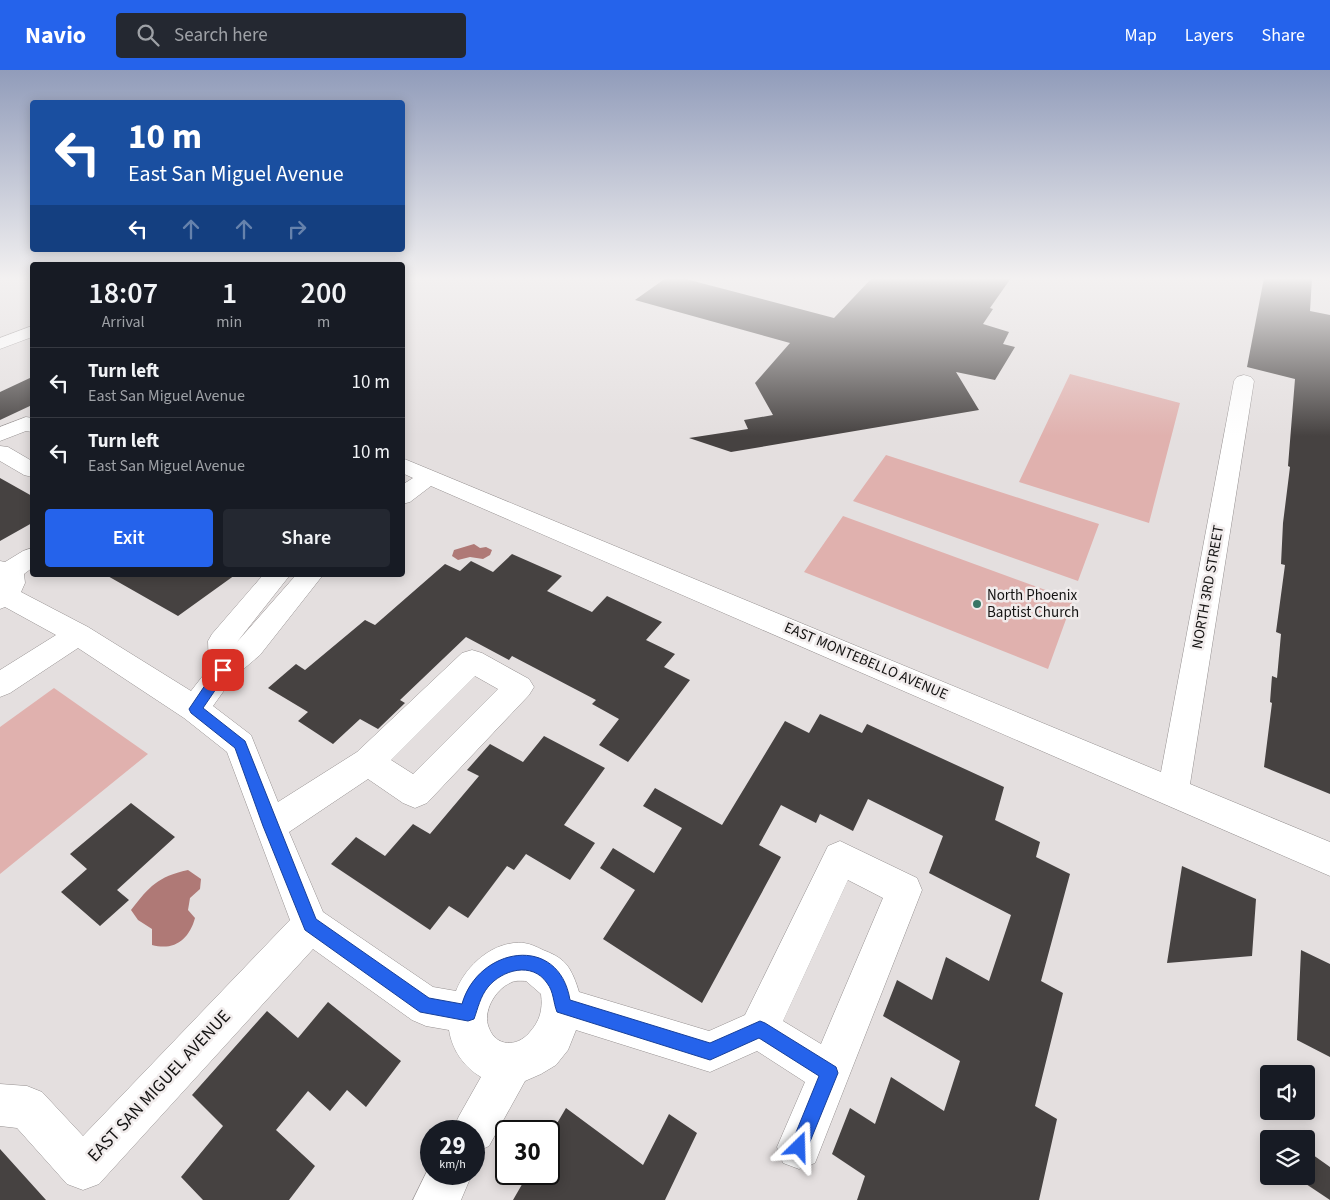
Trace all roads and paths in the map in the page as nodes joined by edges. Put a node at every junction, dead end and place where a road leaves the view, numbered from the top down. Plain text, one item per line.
1 (30, 332) edge
2 (0, 344) edge
3 (1244, 381) dead end
4 (30, 425) edge
5 (0, 435) edge
6 (0, 452) edge
7 (30, 469) edge
8 (411, 470) edge
9 (405, 488) edge
10 (30, 559) edge
11 (275, 577) edge
12 (308, 577) edge
13 (3, 584) edge
14 (78, 634) junction
15 (223, 670) junction
16 (0, 685) edge
17 (195, 709) junction
18 (368, 762) junction
19 (1173, 792) junction
20 (270, 826) junction
21 (1330, 859) edge
22 (310, 925) junction
23 (562, 1006) junction
24 (468, 1013) junction
25 (760, 1029) junction
26 (512, 1064) junction
27 (830, 1073) junction
28 (0, 1105) edge
29 (480, 1120) edge
30 (799, 1147) dead end
31 (444, 1185) edge
32 (436, 1200) edge

1 - 2 street
3 - 19 street, NORTH 3RD STREET
4 - 5 street
6 - 7 street
8 - 9 street
8 - 19 street, EAST MONTEBELLO AVENUE
10 - 13 street
11 - 15 street
12 - 15 street
13 - 14 street
14 - 16 street
14 - 17 street
15 - 17 street
17 - 20 street
18 - 18 street
18 - 20 street
19 - 21 street, EAST MONTEBELLO AVENUE
20 - 22 street
22 - 24 street
22 - 28 street, EAST SAN MIGUEL AVENUE
23 - 24 street
23 - 25 street
23 - 26 street
24 - 26 street
25 - 27 street
25 - 27 street
26 - 29 street
27 - 30 street
31 - 32 street

